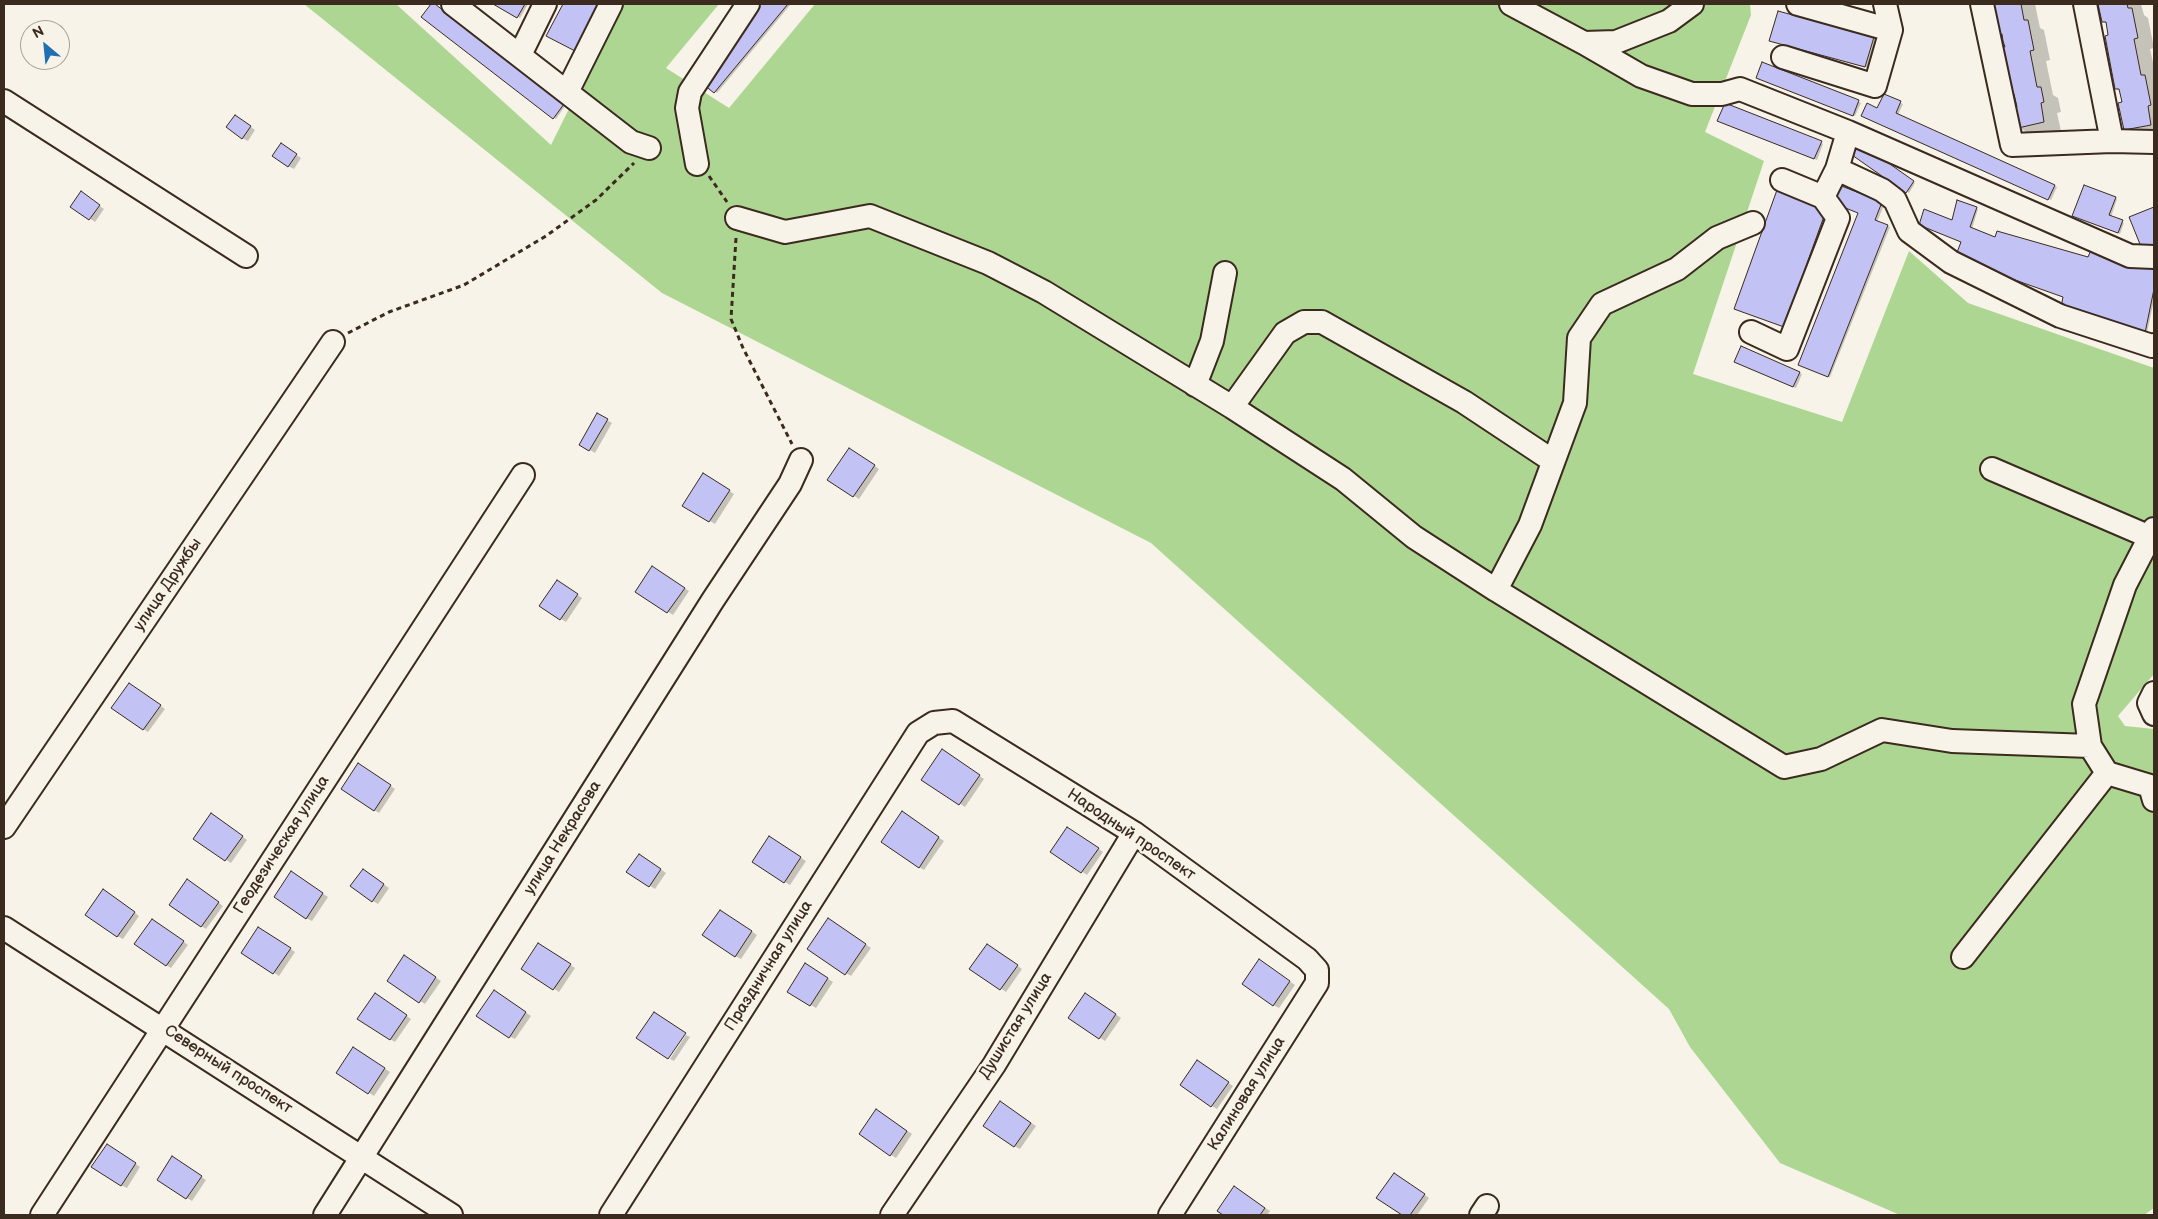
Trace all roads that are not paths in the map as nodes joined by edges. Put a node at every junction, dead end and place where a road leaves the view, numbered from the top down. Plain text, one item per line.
1 (544, 4) edge
2 (611, 4) edge
3 (748, 4) edge
4 (1511, 4) edge
5 (1692, 4) edge
6 (1798, 4) edge
7 (1885, 4) edge
8 (1982, 4) edge
9 (2086, 4) edge
10 (459, 6) edge
11 (1891, 30) junction
12 (1584, 43) junction
13 (520, 55) junction
14 (1783, 57) dead end
15 (567, 92) junction
16 (4, 101) edge
17 (1848, 132) junction
18 (2112, 140) junction
19 (2154, 142) edge
20 (648, 148) road end
21 (697, 164) road end
22 (1837, 169) junction
23 (1782, 180) dead end
24 (1823, 197) junction
25 (737, 218) road end
26 (1753, 223) dead end
27 (246, 256) dead end
28 (2154, 258) edge
29 (1225, 273) dead end
30 (1751, 332) dead end
31 (333, 342) road end
32 (2154, 345) edge
33 (1195, 385) junction
34 (1232, 407) junction
35 (800, 460) road end
36 (1553, 461) junction
37 (1992, 469) dead end
38 (524, 475) dead end
39 (2152, 533) edge
40 (1496, 590) junction
41 (2154, 693) edge
42 (2154, 714) edge
43 (934, 723) joint
44 (2090, 746) junction
45 (2107, 773) junction
46 (2153, 791) edge
47 (4, 827) edge
48 (1134, 833) junction
49 (4, 928) edge
50 (1963, 957) dead end
51 (1317, 970) joint
52 (163, 1028) junction
53 (361, 1156) junction
54 (42, 1215) edge
55 (325, 1215) edge
56 (451, 1215) edge
57 (611, 1215) edge
58 (892, 1215) edge
59 (1170, 1215) edge

1 - 13 street
2 - 15 street
3 - 21 street
4 - 12 street
5 - 12 street
6 - 11 street
7 - 11 street
8 - 18 street
9 - 18 street
10 - 13 street
11 - 14 street
12 - 17 street
13 - 15 street
15 - 20 street
16 - 27 street
17 - 22 street
17 - 28 street
18 - 19 street
22 - 24 street
22 - 32 street
23 - 24 street
24 - 30 street
25 - 33 street
26 - 36 street
29 - 33 street
31 - 47 street, улица Дружбы
33 - 34 street
34 - 36 street
34 - 40 street
35 - 53 street, улица Некрасова
36 - 40 street
37 - 39 street
38 - 52 street, Геодезическая улица
39 - 44 street
40 - 44 street
41 - 42 street
43 - 48 street, Народный проспект
43 - 57 street, Праздничная улица
44 - 45 street
45 - 46 street
45 - 50 street
48 - 51 street, Народный проспект
48 - 58 street, Душистая улица
49 - 52 street, Северный проспект
51 - 59 street, Калиновая улица
52 - 53 street, Северный проспект
52 - 54 street, Геодезическая улица
53 - 55 street, улица Некрасова
53 - 56 street, Северный проспект

